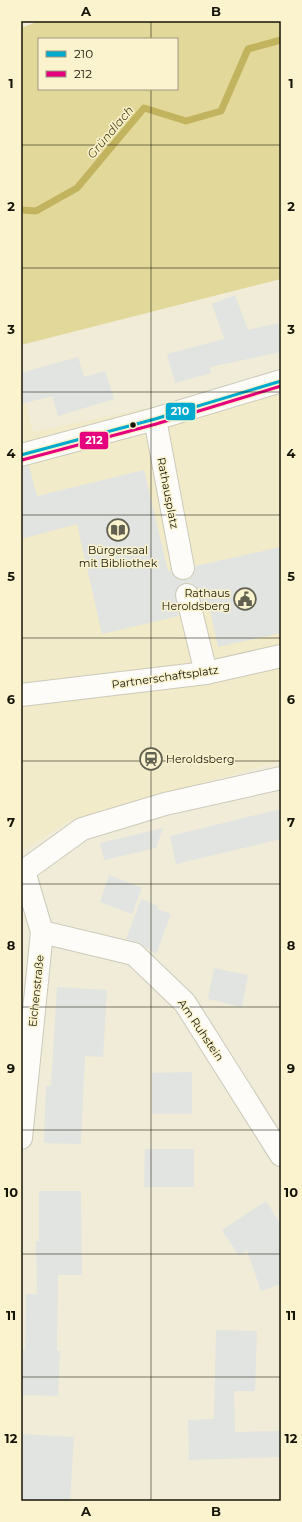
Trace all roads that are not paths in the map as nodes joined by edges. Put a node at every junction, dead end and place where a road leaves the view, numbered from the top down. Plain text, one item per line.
1 (280, 384) edge
2 (155, 419) junction
3 (21, 455) edge
4 (183, 568) dead end
5 (187, 595) dead end
6 (281, 656) edge
7 (206, 673) junction
8 (21, 695) edge
9 (281, 778) edge
10 (22, 871) edge
11 (42, 932) junction
12 (21, 1138) edge
13 (281, 1155) edge

1 - 2 street
2 - 3 street
2 - 4 street, Rathausplatz
5 - 7 street
6 - 7 street, Partnerschaftsplatz
7 - 8 street, Partnerschaftsplatz
9 - 10 street
10 - 11 street, Eichenstraße
11 - 12 street, Eichenstraße
11 - 13 street, Am Ruhstein

